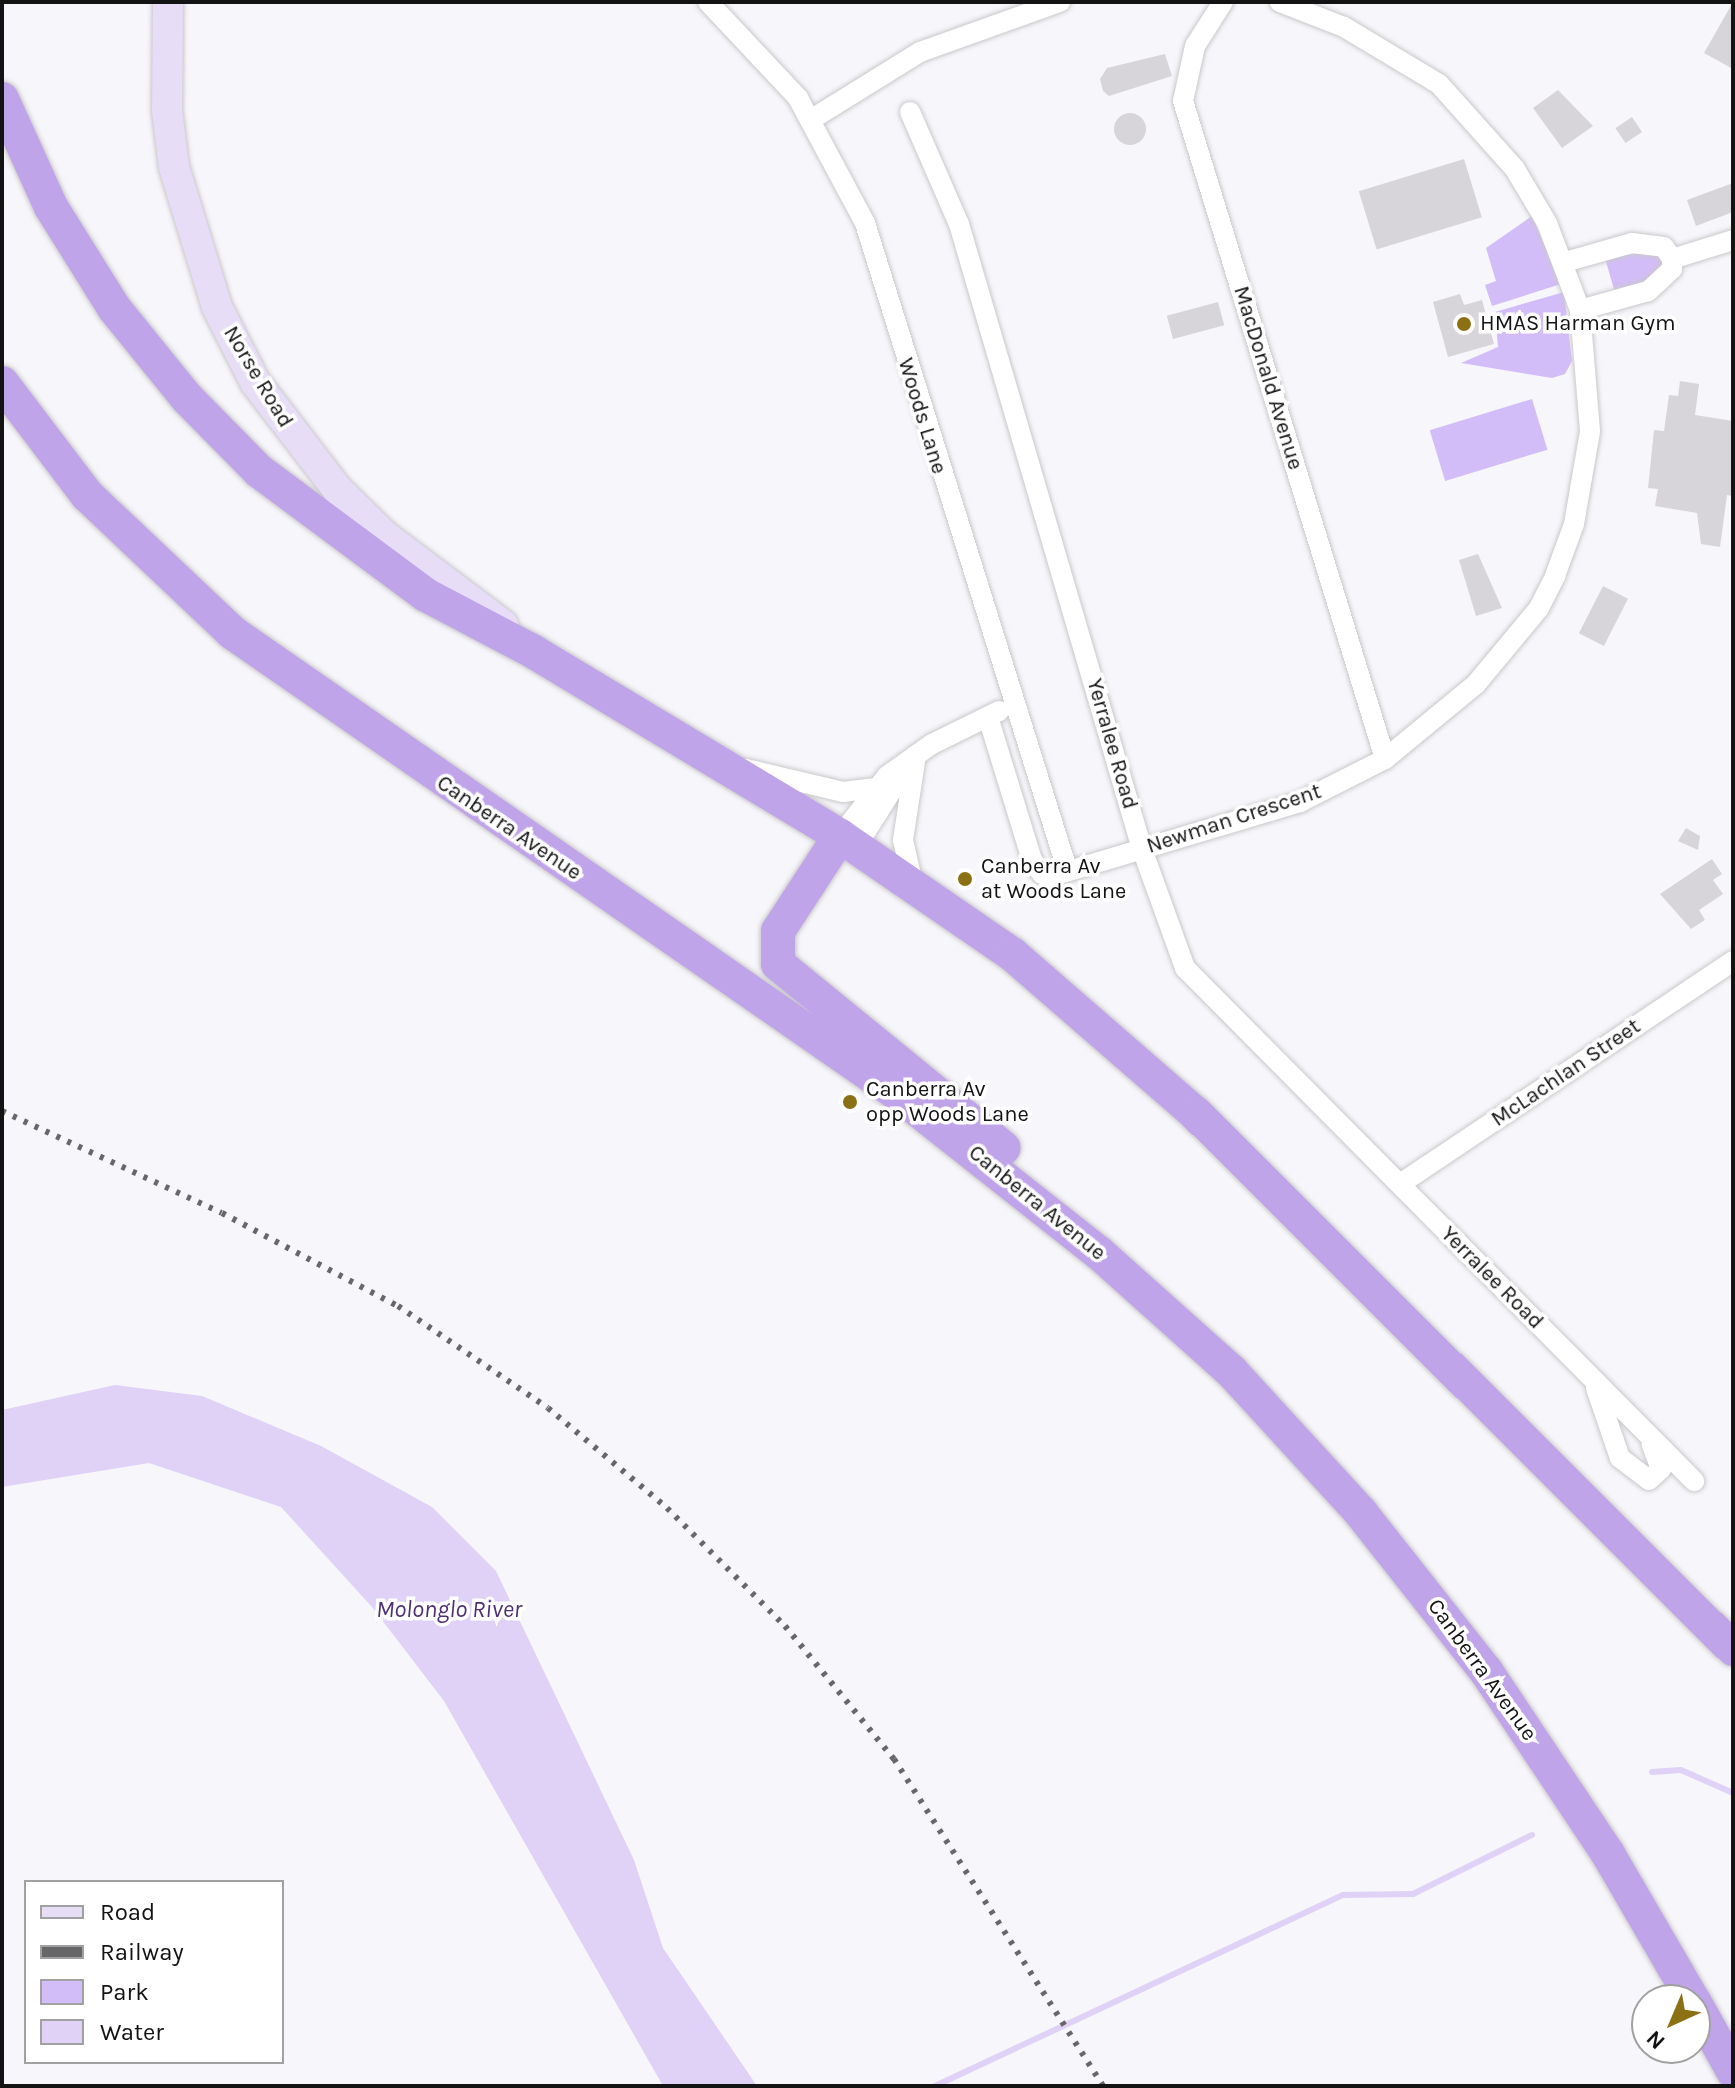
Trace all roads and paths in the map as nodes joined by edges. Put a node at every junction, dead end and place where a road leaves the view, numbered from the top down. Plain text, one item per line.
1 (168, 2) edge
2 (708, 2) edge
3 (1060, 2) edge
4 (1223, 2) edge
5 (1280, 2) edge
6 (2, 99) edge
7 (910, 112) dead end
8 (812, 119) junction
9 (1733, 240) edge
10 (1672, 259) junction
11 (1565, 262) junction
12 (1580, 310) junction
13 (2, 383) edge
14 (534, 652) junction
15 (1014, 705) junction
16 (988, 717) junction
17 (913, 758) junction
18 (1385, 759) junction
19 (718, 763) junction
20 (874, 788) junction
21 (848, 842) junction
22 (1142, 849) junction
23 (1067, 869) junction
24 (913, 884) junction
25 (775, 957) junction
26 (1733, 961) edge
27 (720, 973) junction
28 (1400, 1184) junction
29 (1232, 1372) junction
30 (1588, 1375) junction
31 (1647, 1434) junction
32 (1694, 1481) dead end
33 (1733, 1649) edge
34 (1684, 1984) edge
35 (1711, 2032) edge
36 (1733, 2071) edge

1 - 14 main road, Norse Road
2 - 8 street, Woods Lane
3 - 8 street
4 - 18 street, MacDonald Avenue
5 - 11 street, Newman Crescent
6 - 14 highway
7 - 22 street, Yerralee Road
8 - 15 street, Woods Lane
9 - 10 street
10 - 11 street
10 - 12 street
11 - 12 street, Newman Crescent
12 - 18 street, Newman Crescent
13 - 27 highway, Canberra Avenue
14 - 19 highway
15 - 16 street
15 - 23 street, Woods Lane
16 - 17 street
16 - 23 street, Newman Crescent
17 - 20 street
17 - 21 street
17 - 24 street
18 - 22 street, Newman Crescent
19 - 20 street
19 - 21 highway
20 - 21 street
21 - 24 highway
21 - 25 highway
22 - 23 street, Newman Crescent
22 - 28 street, Yerralee Road
24 - 33 highway
25 - 27 highway
25 - 29 highway
26 - 28 street, McLachlan Street
27 - 29 highway, Canberra Avenue
28 - 30 street, Yerralee Road
29 - 34 highway, Canberra Avenue
30 - 31 street, Yerralee Road
30 - 31 street, Yerralee Road
31 - 32 street, Yerralee Road
35 - 36 highway, Canberra Avenue

